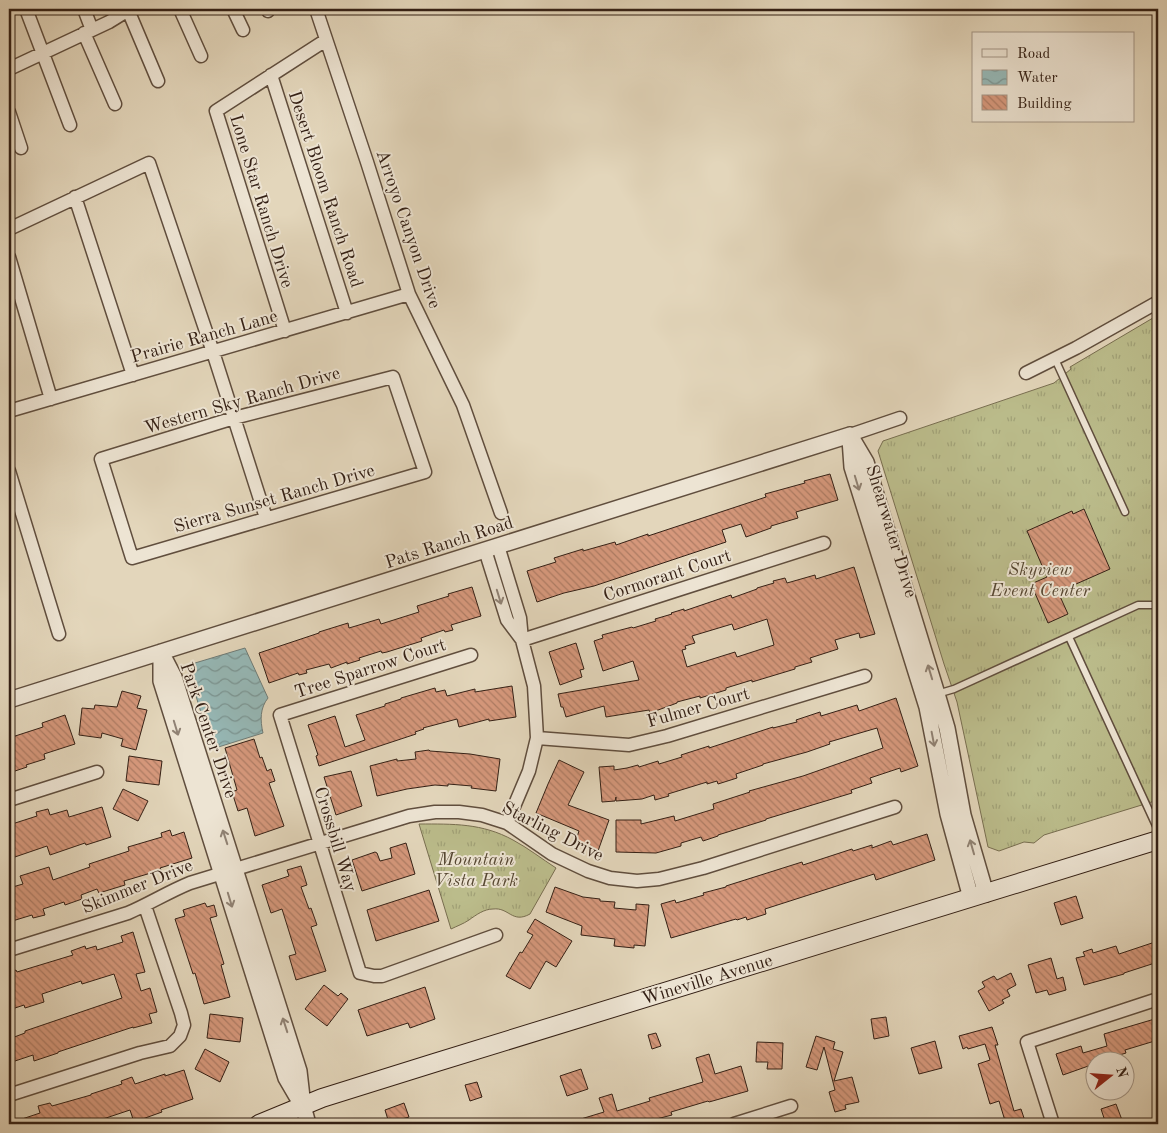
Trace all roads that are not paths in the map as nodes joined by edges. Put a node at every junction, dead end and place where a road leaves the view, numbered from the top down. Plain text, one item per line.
1 (26, 9) edge
2 (84, 9) edge
3 (129, 9) edge
4 (180, 9) edge
5 (233, 9) edge
6 (316, 9) edge
7 (243, 30) dead end
8 (88, 31) junction
9 (326, 40) junction
10 (42, 53) junction
11 (201, 56) dead end
12 (9, 69) edge
13 (271, 75) junction
14 (158, 81) dead end
15 (115, 104) dead end
16 (9, 112) edge
17 (70, 125) dead end
18 (21, 148) dead end
19 (75, 197) junction
20 (9, 229) edge
21 (9, 258) edge
22 (409, 294) junction
23 (1158, 302) edge
24 (347, 313) junction
25 (285, 331) junction
26 (213, 352) junction
27 (1055, 359) junction
28 (1026, 373) dead end
29 (133, 375) junction
30 (51, 399) junction
31 (9, 411) edge
32 (234, 418) junction
33 (900, 418) dead end
34 (850, 435) junction
35 (9, 471) edge
36 (425, 472) joint
37 (1125, 512) dead end
38 (501, 513) dead end
39 (266, 518) junction
40 (824, 544) dead end
41 (491, 548) junction
42 (132, 558) joint
43 (1158, 608) edge
44 (59, 634) dead end
45 (1069, 637) junction
46 (522, 640) junction
47 (160, 652) junction
48 (470, 655) dead end
49 (865, 676) dead end
50 (937, 694) junction
51 (9, 700) edge
52 (280, 716) joint
53 (537, 738) junction
54 (97, 772) dead end
55 (9, 800) edge
56 (895, 807) dead end
57 (508, 823) junction
58 (1158, 830) edge
59 (1158, 840) edge
60 (319, 843) junction
61 (228, 871) junction
62 (978, 896) junction
63 (145, 906) junction
64 (496, 935) dead end
65 (9, 950) edge
66 (1158, 998) edge
67 (9, 1095) edge
68 (303, 1106) junction
69 (791, 1106) dead end
70 (259, 1124) edge
71 (308, 1124) edge
72 (734, 1124) edge
73 (1053, 1124) edge

1 - 10 street
2 - 8 street
3 - 8 street
3 - 14 street
4 - 11 street
5 - 7 street
6 - 9 street, Arroyo Canyon Drive
8 - 10 street
8 - 15 street
9 - 13 street
9 - 22 street, Arroyo Canyon Drive
10 - 12 street
10 - 17 street
13 - 24 street, Desert Bloom Ranch Road
13 - 25 street, Lone Star Ranch Drive
16 - 18 street
19 - 20 street
19 - 26 street
19 - 29 street
21 - 30 street
22 - 24 street, Prairie Ranch Lane
22 - 38 street, Arroyo Canyon Drive
23 - 27 street
24 - 25 street, Prairie Ranch Lane
25 - 26 street, Prairie Ranch Lane
26 - 29 street, Prairie Ranch Lane
26 - 32 street
27 - 28 street
27 - 37 lane
29 - 30 street, Prairie Ranch Lane
30 - 31 street, Prairie Ranch Lane
32 - 36 street, Western Sky Ranch Drive
32 - 39 street
32 - 42 street, Western Sky Ranch Drive
33 - 34 street, Pats Ranch Road
34 - 41 street, Pats Ranch Road
50 -> 34 street, Shearwater Drive
34 -> 62 street, Shearwater Drive
35 - 44 street
36 - 39 street, Sierra Sunset Ranch Drive
39 - 42 street, Sierra Sunset Ranch Drive
40 - 46 street, Cormorant Court
41 - 46 street
41 - 47 street, Pats Ranch Road
43 - 45 lane
45 - 50 lane
45 - 58 lane
46 - 53 street
47 - 51 street, Pats Ranch Road
47 - 61 street, Park Center Drive
48 - 52 street, Tree Sparrow Court
49 - 53 street, Fulmer Court
62 -> 50 street, Shearwater Drive
52 - 60 street, Crossbill Way
53 - 57 street
54 - 55 street
56 - 57 street, Starling Drive
57 - 60 street, Starling Drive
59 - 62 main road, Wineville Avenue
60 - 61 street, Starling Drive
60 - 64 street, Crossbill Way
61 - 63 street, Skimmer Drive
61 - 68 street, Park Center Drive
62 - 68 main road, Wineville Avenue
63 - 65 street, Skimmer Drive
63 - 67 street
66 - 73 street
68 - 70 main road, Wineville Avenue
68 - 71 street, Park Center Drive
69 - 72 street

